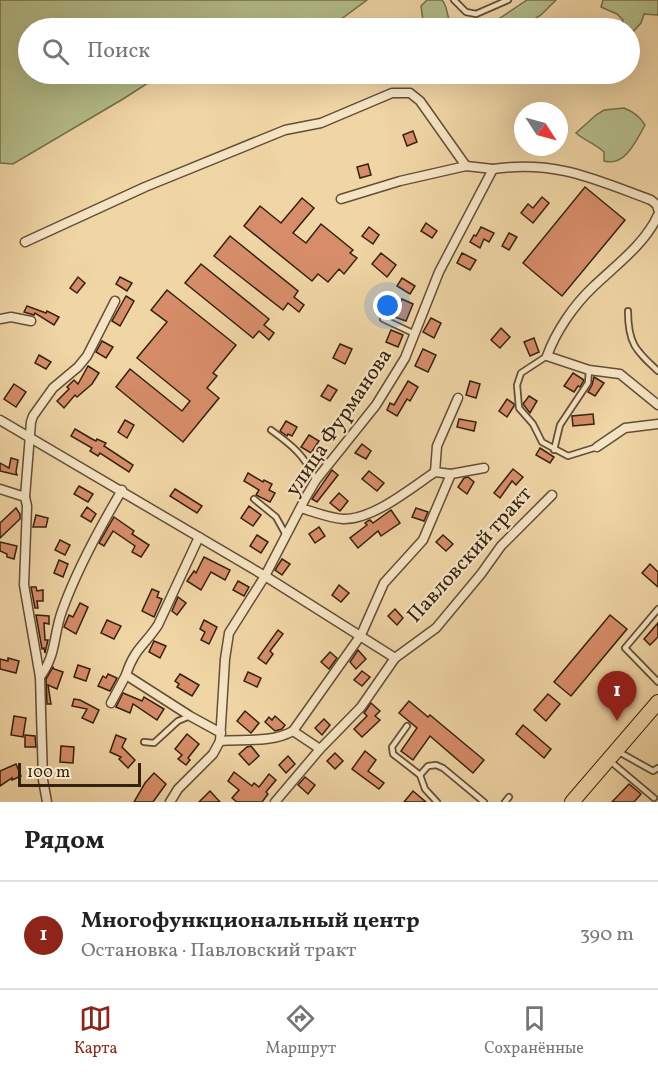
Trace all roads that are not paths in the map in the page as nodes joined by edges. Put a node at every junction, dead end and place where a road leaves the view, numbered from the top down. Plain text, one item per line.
1 (454, 0) edge
2 (508, 0) edge
3 (466, 166) junction
4 (493, 169) junction
5 (341, 199) dead end
6 (658, 209) edge
7 (658, 215) edge
8 (25, 242) dead end
9 (115, 301) dead end
10 (628, 310) dead end
11 (0, 319) edge
12 (383, 319) dead end
13 (30, 321) dead end
14 (415, 334) junction
15 (547, 356) junction
16 (590, 370) junction
17 (658, 371) edge
18 (458, 398) dead end
19 (658, 405) edge
20 (0, 420) edge
21 (658, 424) edge
22 (271, 430) dead end
23 (31, 437) junction
24 (597, 447) joint
25 (554, 450) junction
26 (484, 468) dead end
27 (435, 472) junction
28 (451, 474) junction
29 (316, 480) junction
30 (0, 489) edge
31 (122, 490) junction
32 (552, 495) dead end
33 (24, 497) junction
34 (254, 499) dead end
35 (301, 508) junction
36 (286, 535) junction
37 (199, 537) junction
38 (265, 576) junction
39 (658, 609) edge
40 (361, 635) junction
41 (395, 658) junction
42 (126, 675) junction
43 (40, 677) junction
44 (658, 682) edge
45 (658, 702) edge
46 (111, 704) dead end
47 (190, 716) junction
48 (407, 726) dead end
49 (293, 731) junction
50 (220, 737) junction
51 (144, 742) dead end
52 (320, 749) junction
53 (612, 755) junction
54 (658, 768) edge
55 (420, 775) junction
56 (509, 796) dead end
57 (654, 798) dead end
58 (47, 802) edge
59 (170, 802) edge
60 (275, 802) edge
61 (437, 802) edge
62 (484, 802) edge
63 (505, 802) edge
64 (572, 802) edge

1 - 2 lane
3 - 4 street
3 - 5 street
3 - 8 street
4 - 6 street
4 - 14 street, улица Фурманова
7 - 15 street
9 - 23 street
10 - 17 lane
11 - 13 street
12 - 14 lane
14 - 29 street, улица Фурманова
15 - 16 street
15 - 25 lane
16 - 19 street
16 - 25 lane
18 - 27 street
20 - 23 street
21 - 24 street
22 - 29 lane
23 - 31 street
23 - 33 street
24 - 25 lane
26 - 28 street
27 - 28 street
27 - 35 street
28 - 40 street
29 - 35 street, улица Фурманова
30 - 33 street
31 - 37 street
31 - 43 street
32 - 41 street, Павловский тракт
33 - 43 street
34 - 36 lane
35 - 36 street, улица Фурманова
36 - 38 street, улица Фурманова
37 - 38 street
37 - 42 street
38 - 40 street
38 - 50 street, улица Фурманова
39 - 44 lane
40 - 41 street
40 - 49 street
41 - 52 street, Павловский тракт
42 - 46 street
42 - 47 street
43 - 58 street
45 - 53 main road
47 - 50 street
47 - 51 lane
48 - 55 lane
49 - 50 street
49 - 52 street
50 - 59 street
52 - 60 street, Павловский тракт
53 - 54 lane
53 - 57 lane
53 - 64 main road
55 - 61 lane
55 - 62 lane
56 - 63 lane

